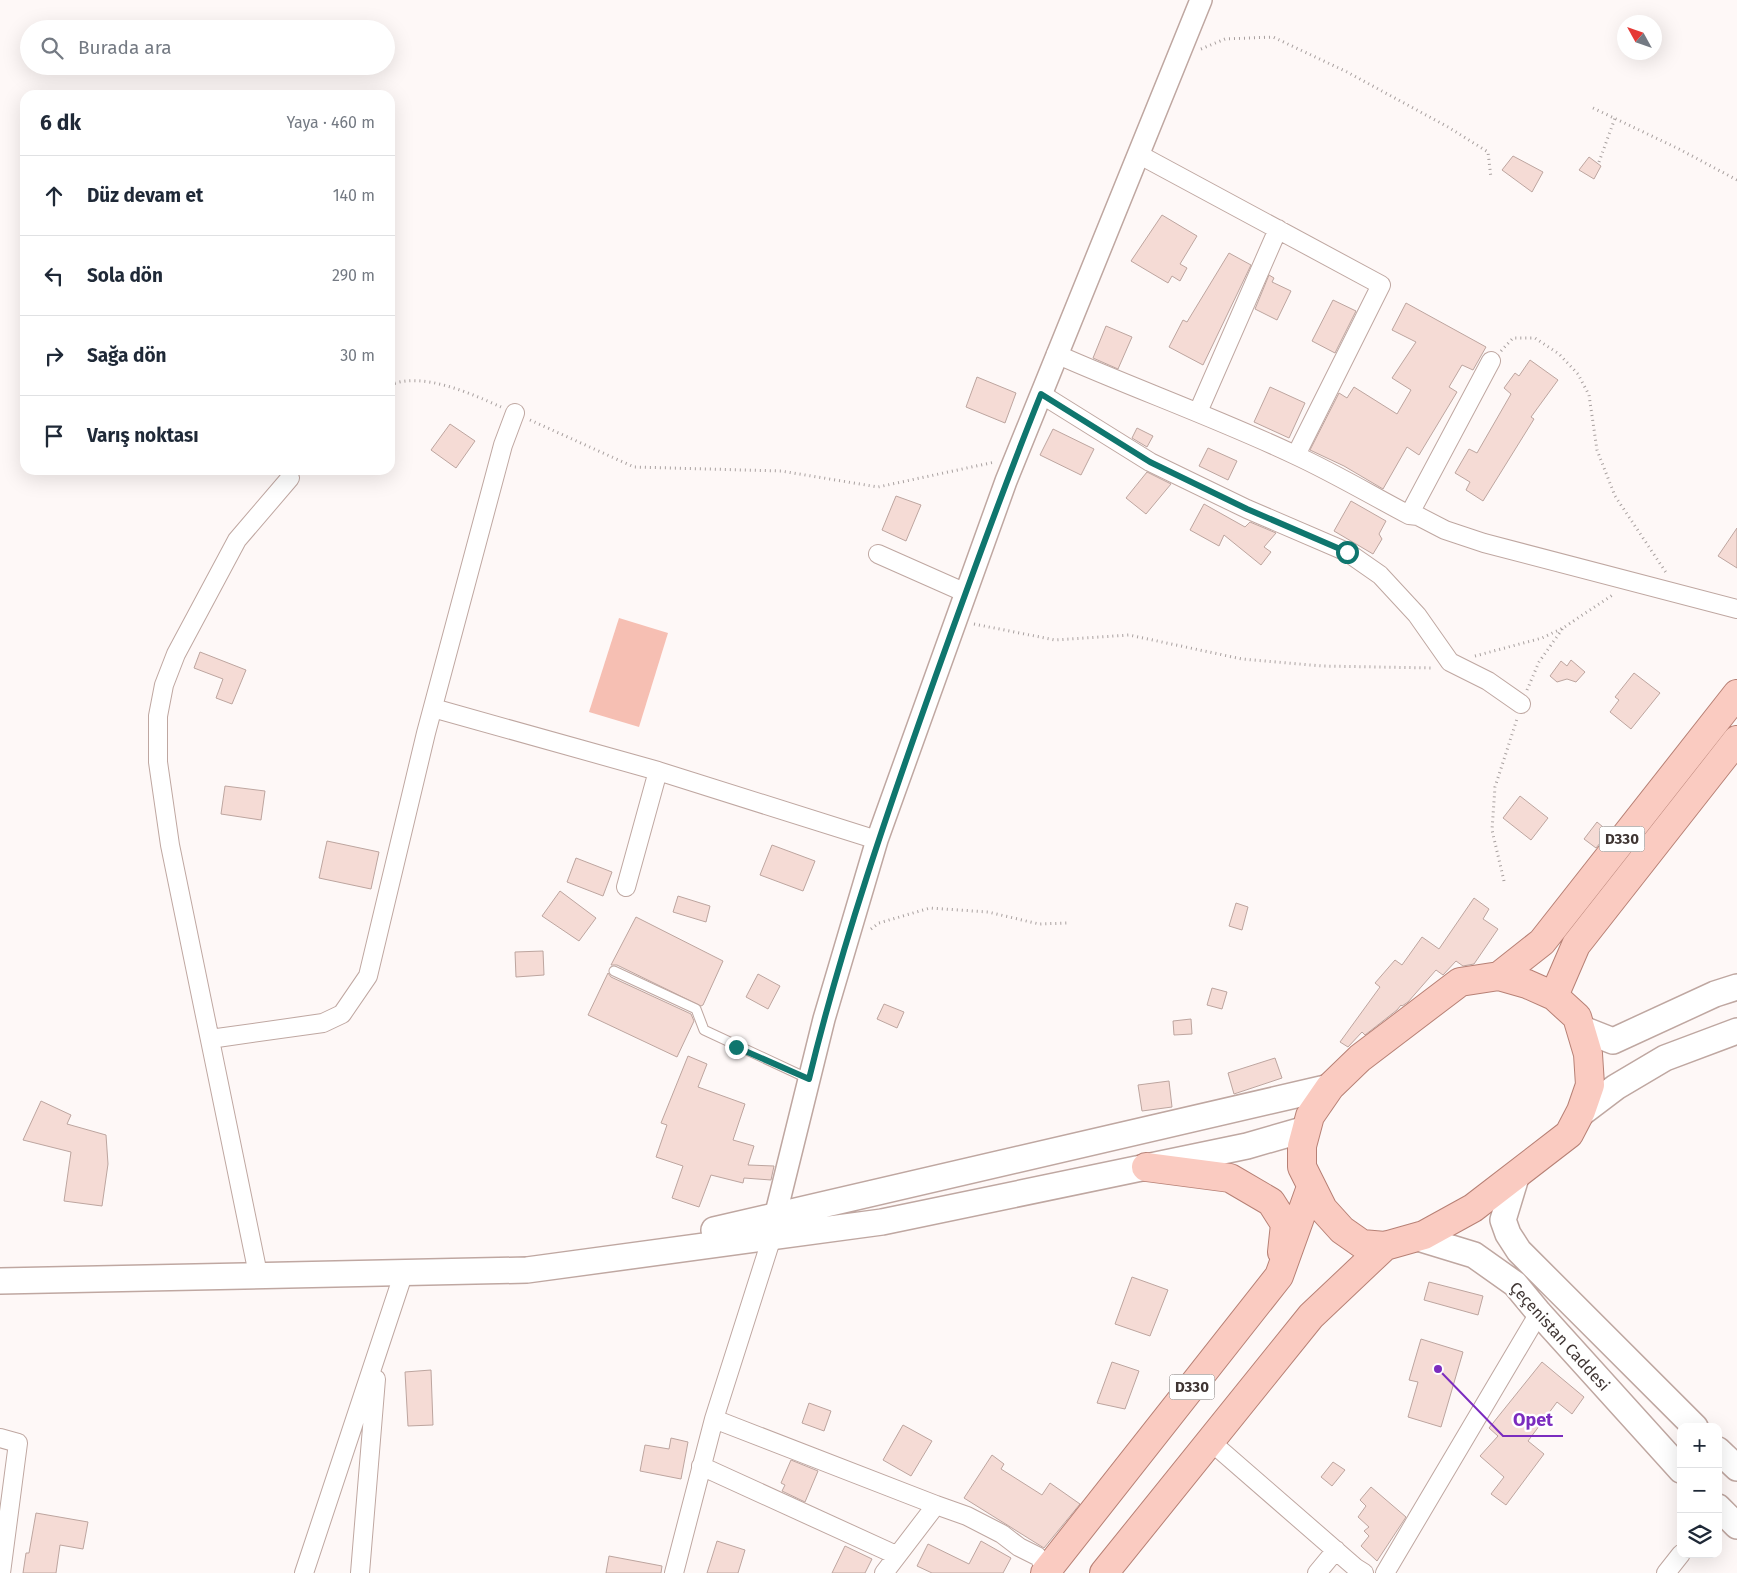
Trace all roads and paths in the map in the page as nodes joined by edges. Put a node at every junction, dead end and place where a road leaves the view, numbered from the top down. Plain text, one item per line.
1 (1200, 0) edge
2 (1177, 58) junction
3 (1593, 108) dead end
4 (1615, 118) junction
5 (1138, 154) junction
6 (1599, 162) dead end
7 (1491, 178) dead end
8 (1737, 180) edge
9 (1278, 229) junction
10 (1056, 354) junction
11 (1491, 361) joint
12 (395, 382) edge
13 (1041, 394) junction
14 (1198, 412) junction
15 (515, 413) junction
16 (1296, 456) junction
17 (1016, 457) junction
18 (290, 478) dead end
19 (1409, 515) junction
20 (878, 554) dead end
21 (1634, 581) junction
22 (966, 593) junction
23 (1680, 594) junction
24 (1737, 609) edge
25 (956, 621) junction
26 (1563, 628) junction
27 (1450, 662) junction
28 (1737, 694) edge
29 (1521, 704) junction
30 (433, 708) junction
31 (1737, 740) edge
32 (658, 771) junction
33 (877, 840) junction
34 (1504, 881) dead end
35 (626, 887) dead end
36 (1069, 923) dead end
37 (845, 946) junction
38 (614, 971) dead end
39 (1499, 976) junction
40 (1737, 987) edge
41 (1554, 996) junction
42 (1580, 1028) junction
43 (1737, 1031) edge
44 (210, 1039) junction
45 (809, 1079) junction
46 (1330, 1087) junction
47 (1579, 1115) junction
48 (1306, 1129) junction
49 (1146, 1167) junction
50 (1517, 1174) junction
51 (1312, 1186) junction
52 (773, 1227) junction
53 (1415, 1237) junction
54 (1385, 1246) junction
55 (404, 1272) junction
56 (258, 1274) junction
57 (1279, 1276) junction
58 (0, 1281) edge
59 (1539, 1313) junction
60 (378, 1349) junction
61 (714, 1419) junction
62 (1691, 1423) edge
63 (0, 1438) edge
64 (1210, 1441) junction
65 (1722, 1454) edge
66 (701, 1466) junction
67 (1679, 1468) edge
68 (1737, 1468) edge
69 (936, 1505) junction
70 (1722, 1512) edge
71 (1737, 1526) edge
72 (1336, 1550) junction
73 (896, 1555) junction
74 (1678, 1558) edge
75 (1047, 1571) edge
76 (1, 1573) edge
77 (304, 1573) edge
78 (360, 1573) edge
79 (674, 1573) edge
80 (884, 1573) edge
81 (1104, 1573) edge
82 (1316, 1573) edge
83 (1364, 1573) edge
84 (1385, 1573) edge
85 (1666, 1573) edge

1 - 2 street
2 - 5 street
2 - 7 path
3 - 4 path
4 - 6 path
4 - 8 path
5 - 9 street
5 - 10 street
9 - 14 street
9 - 16 street
10 - 13 street
10 - 14 street
11 - 19 street
11 - 23 path
12 - 15 path
13 - 17 street
13 - 27 street
14 - 16 street
15 - 17 path
15 - 30 street
16 - 19 street
17 - 22 street
18 - 44 street
19 - 21 street
20 - 22 street
21 - 23 street
21 - 26 path
22 - 25 street
23 - 24 street
25 - 27 path
25 - 33 street
26 - 27 path
26 - 29 path
27 - 29 street
28 - 39 main road, D330
29 - 34 path
30 - 32 street
30 - 44 street
31 - 41 main road, D330
32 - 33 street
32 - 35 street
33 - 37 street
36 - 37 path
37 - 45 street
38 - 45 lane
39 - 41 main road
39 - 46 main road
40 - 42 main road
41 - 42 main road
42 - 47 main road
43 - 47 main road
44 - 56 street
45 - 52 street
46 - 48 main road
46 - 52 main road
47 - 50 main road
48 - 49 main road
48 - 51 main road
49 - 52 main road
49 - 57 main road
50 - 53 main road
50 - 62 main road, Çeçenistan Caddesi
51 - 54 main road
51 - 57 main road, D330
52 - 55 main road
52 - 61 street
53 - 54 main road
53 - 59 main road, Çeçenistan Caddesi
54 - 64 main road, D330
55 - 56 main road
55 - 60 street
56 - 58 main road
57 - 75 main road, D330
59 - 67 main road, Çeçenistan Caddesi
59 - 84 street
60 - 77 street
60 - 78 street
61 - 66 street
61 - 69 street
63 - 76 street
64 - 72 street
64 - 81 main road, D330
65 - 68 main road
66 - 73 street
66 - 79 street
69 - 73 street
69 - 75 street
70 - 71 main road
72 - 82 street
72 - 83 street
73 - 80 street
74 - 85 street

